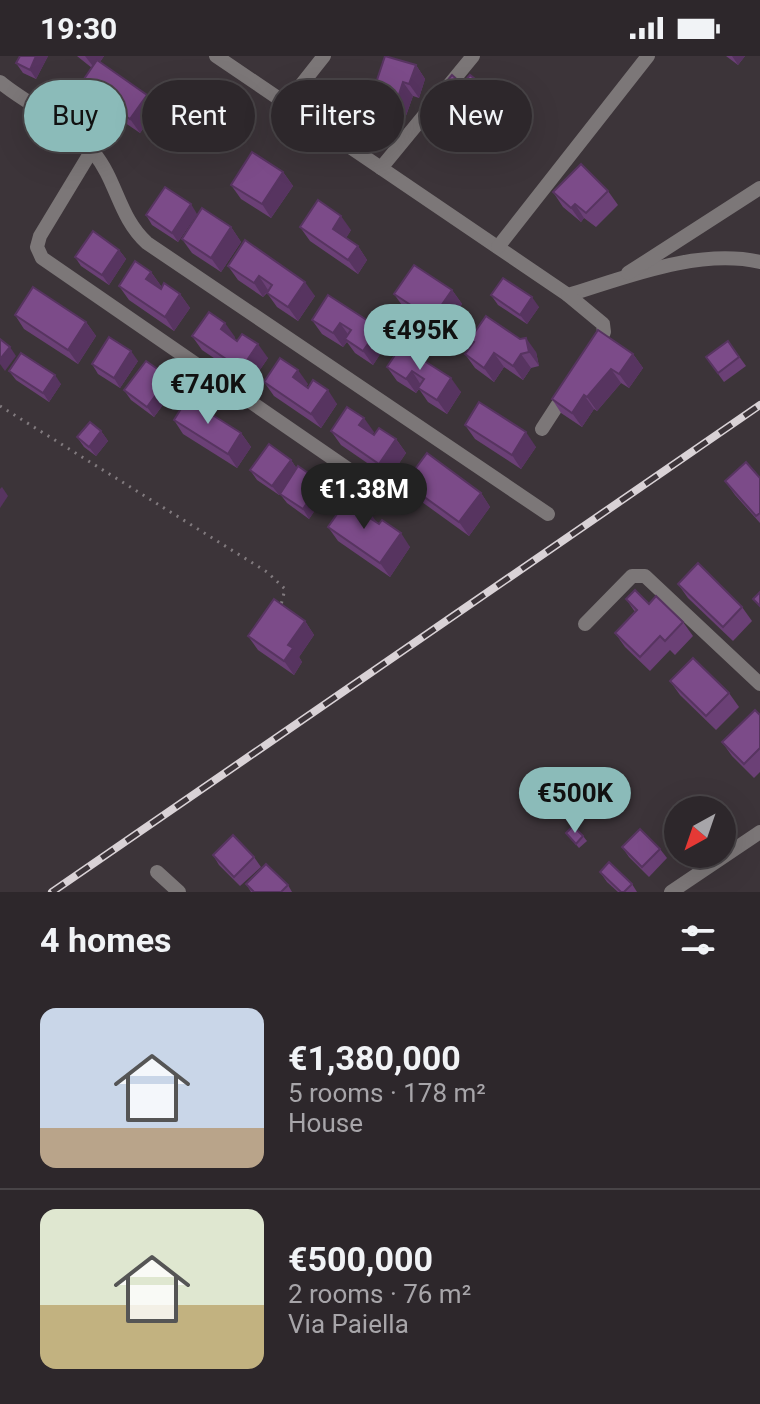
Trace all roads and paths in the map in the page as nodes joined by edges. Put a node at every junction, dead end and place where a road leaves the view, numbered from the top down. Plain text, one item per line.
1 (216, 56) edge
2 (324, 56) edge
3 (473, 56) edge
4 (648, 56) edge
5 (233, 61) edge
6 (305, 80) edge
7 (0, 82) edge
8 (271, 92) edge
9 (24, 98) edge
10 (91, 152) edge
11 (93, 152) edge
12 (357, 152) edge
13 (381, 168) junction
14 (760, 188) edge
15 (498, 247) junction
16 (760, 262) edge
17 (618, 280) junction
18 (568, 295) junction
19 (590, 356) edge
20 (574, 380) edge
21 (0, 406) edge
22 (542, 429) dead end
23 (351, 471) dead end
24 (548, 514) dead end
25 (279, 607) edge
26 (585, 624) dead end
27 (760, 684) edge
28 (760, 832) edge
29 (157, 872) dead end
30 (179, 892) edge
31 (671, 892) edge

1 - 5 street
2 - 6 street
3 - 13 street
4 - 15 street
5 - 8 street
7 - 9 street
10 - 23 street
11 - 24 street
12 - 13 street
13 - 15 street
14 - 17 street
15 - 18 street
16 - 17 street
17 - 18 street
18 - 19 street
20 - 22 street
21 - 25 path
26 - 27 street
28 - 31 street
29 - 30 street

